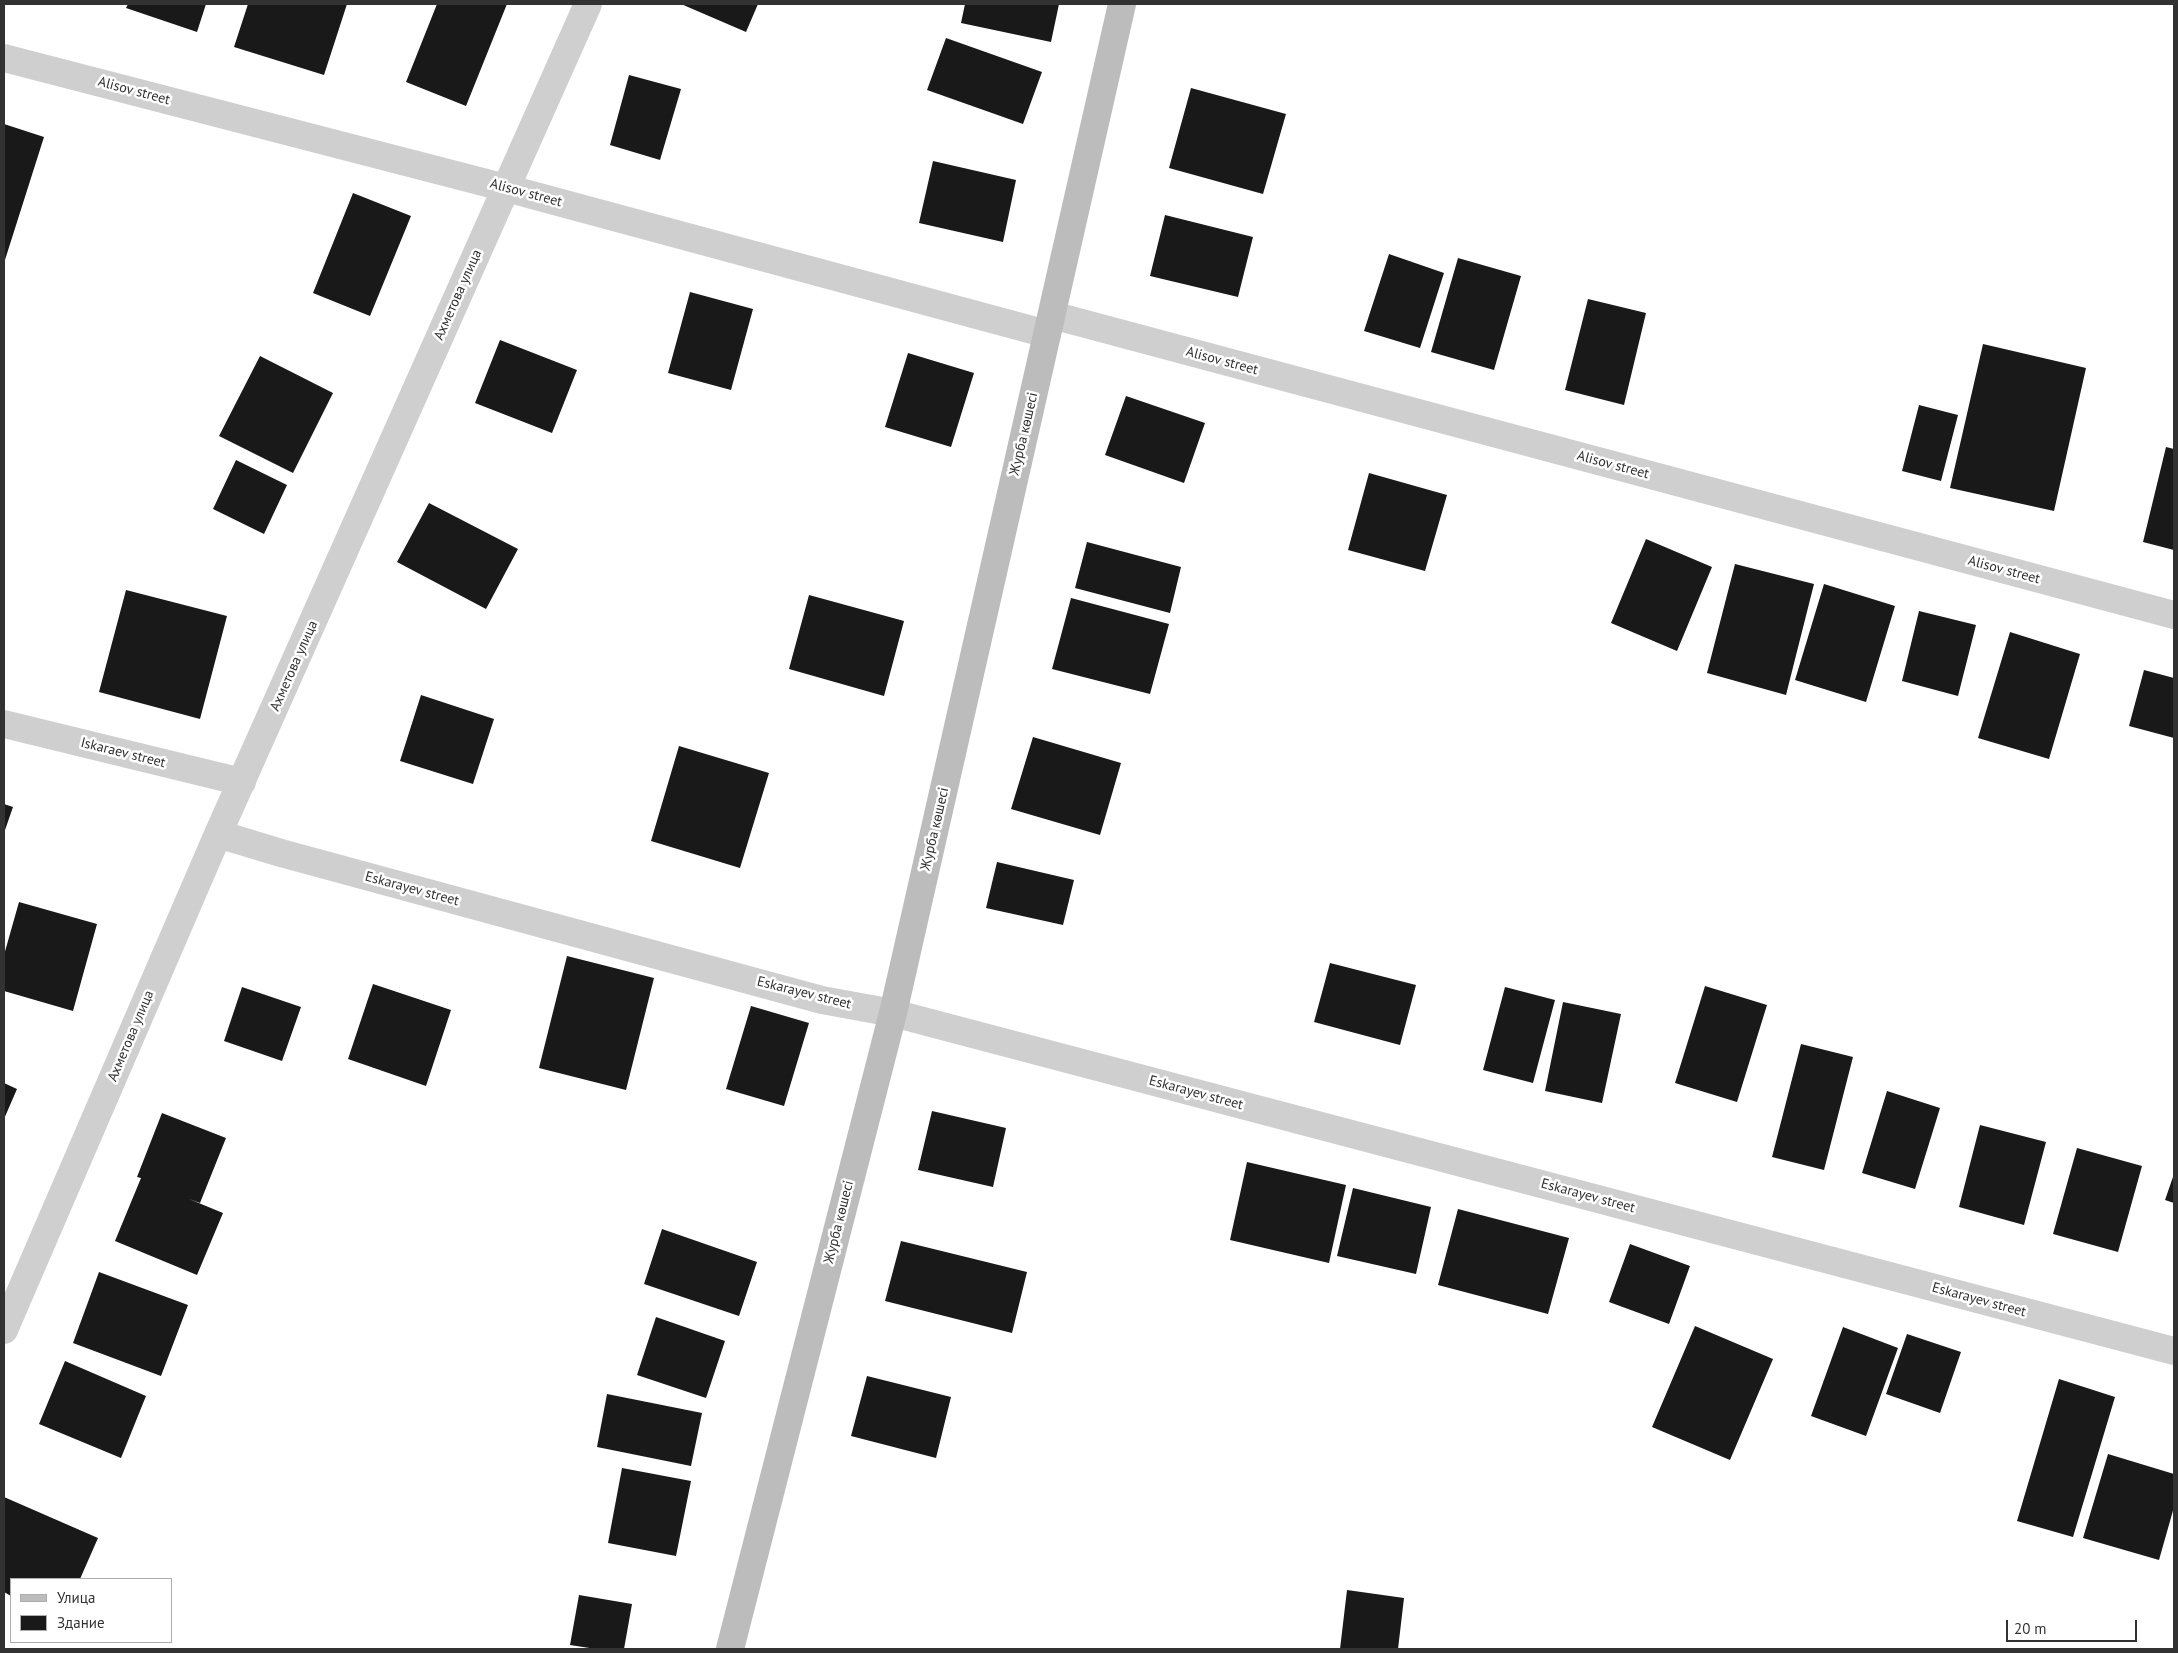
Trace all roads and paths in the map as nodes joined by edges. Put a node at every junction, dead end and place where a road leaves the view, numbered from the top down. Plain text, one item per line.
1 (588, 4) edge
2 (1122, 4) edge
3 (4, 58) edge
4 (506, 188) junction
5 (1049, 324) junction
6 (2174, 615) edge
7 (4, 724) edge
8 (242, 782) junction
9 (218, 834) junction
10 (893, 1013) junction
11 (4, 1330) edge
12 (2174, 1351) edge
13 (730, 1649) edge

1 - 4 street, Ахметова улица
2 - 5 street, Журба көшесі
3 - 4 street, Alisov street
4 - 5 street, Alisov street
4 - 8 street, Ахметова улица
5 - 6 street, Alisov street
5 - 10 street, Журба көшесі
7 - 8 street, Iskaraev street
8 - 9 street, Ахметова улица
9 - 10 street, Eskarayev street
9 - 11 street, Ахметова улица
10 - 12 street, Eskarayev street
10 - 13 street, Журба көшесі

